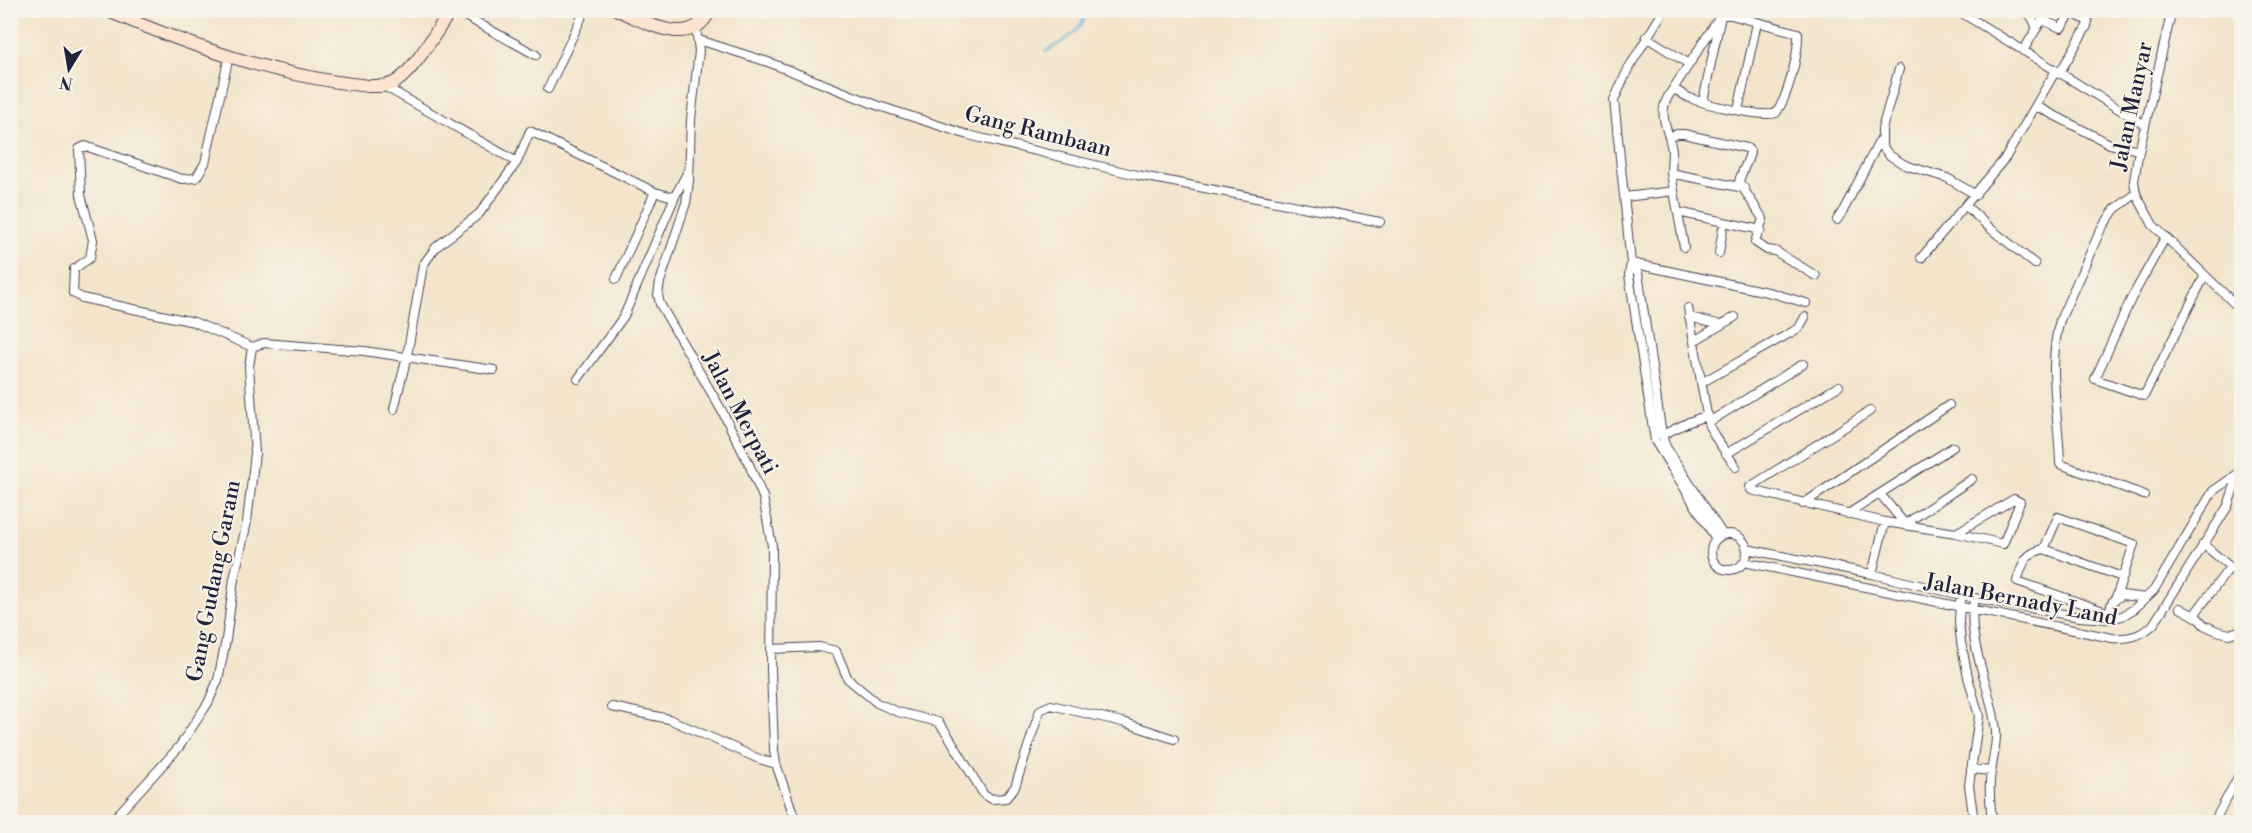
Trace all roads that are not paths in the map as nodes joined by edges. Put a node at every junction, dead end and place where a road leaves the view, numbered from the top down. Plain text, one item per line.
1 (106, 10) edge
2 (453, 10) edge
3 (585, 10) edge
4 (618, 10) edge
5 (710, 10) edge
6 (1664, 10) edge
7 (1958, 10) edge
8 (2023, 10) edge
9 (2172, 10) edge
10 (2073, 12) edge
11 (1722, 13) edge
12 (1757, 23) junction
13 (2037, 28) junction
14 (697, 34) junction
15 (1646, 37) junction
16 (2023, 51) junction
17 (536, 55) dead end
18 (229, 56) junction
19 (1689, 64) junction
20 (1899, 69) dead end
21 (2057, 73) junction
22 (384, 86) junction
23 (548, 89) dead end
24 (1673, 89) junction
25 (1703, 101) junction
26 (2036, 106) junction
27 (1738, 110) junction
28 (2145, 125) junction
29 (1669, 137) junction
30 (1881, 138) junction
31 (2139, 150) junction
32 (517, 162) junction
33 (689, 168) junction
34 (1671, 173) junction
35 (1744, 188) junction
36 (1674, 191) junction
37 (655, 192) junction
38 (2136, 194) junction
39 (676, 195) junction
40 (1976, 195) junction
41 (1625, 197) junction
42 (1966, 206) junction
43 (1678, 212) junction
44 (1837, 220) dead end
45 (1380, 222) dead end
46 (1724, 222) junction
47 (1761, 230) junction
48 (2165, 238) junction
49 (1684, 247) dead end
50 (1719, 253) dead end
51 (1921, 258) dead end
52 (1631, 263) junction
53 (2035, 264) dead end
54 (1816, 276) dead end
55 (2204, 277) junction
56 (616, 279) dead end
57 (1806, 303) dead end
58 (2241, 311) edge
59 (1735, 316) dead end
60 (1805, 317) dead end
61 (1721, 325) junction
62 (1694, 341) junction
63 (252, 347) junction
64 (406, 356) junction
65 (1803, 364) dead end
66 (494, 370) dead end
67 (578, 379) dead end
68 (1701, 383) junction
69 (1839, 386) dead end
70 (1949, 405) dead end
71 (394, 409) dead end
72 (1870, 411) dead end
73 (1708, 419) junction
74 (1662, 435) junction
75 (1953, 447) dead end
76 (1726, 454) junction
77 (2241, 463) edge
78 (1736, 467) dead end
79 (2236, 475) junction
80 (1972, 479) dead end
81 (1880, 494) junction
82 (2144, 495) dead end
83 (2210, 495) junction
84 (1803, 504) junction
85 (2228, 506) junction
86 (1848, 514) junction
87 (1884, 522) junction
88 (1905, 524) junction
89 (1956, 533) junction
90 (1719, 537) junction
91 (2203, 544) junction
92 (1747, 549) junction
93 (2044, 549) junction
94 (1744, 562) junction
95 (2230, 567) junction
96 (1872, 574) junction
97 (2122, 577) junction
98 (2241, 577) edge
99 (1960, 595) junction
100 (1974, 598) junction
101 (2146, 598) junction
102 (2115, 600) junction
103 (1959, 606) junction
104 (2180, 608) dead end
105 (1973, 609) junction
106 (2194, 615) junction
107 (2108, 616) junction
108 (2241, 630) edge
109 (771, 650) junction
110 (612, 707) dead end
111 (1174, 739) dead end
112 (776, 764) junction
113 (2241, 767) edge
114 (1971, 769) junction
115 (1991, 771) junction
116 (2239, 780) edge
117 (2215, 820) edge
118 (111, 822) edge
119 (796, 822) edge
120 (1974, 822) edge
121 (1992, 822) edge
122 (2227, 822) edge

1 - 18 main road
2 - 17 street
2 - 22 main road
3 - 23 street
4 - 14 main road
5 - 14 main road
6 - 15 street, Jalan Bernady Land
7 - 16 street
8 - 13 street
9 - 28 street, Jalan Manyar
10 - 13 street
10 - 21 street
11 - 12 street
11 - 19 street
11 - 25 street
12 - 27 street
12 - 27 street
13 - 16 street
14 - 33 street, Jalan Merpati
14 - 45 street, Gang Rambaan
15 - 19 street
15 - 41 street, Jalan Bernady Land
16 - 21 street
18 - 22 main road
18 - 63 street
19 - 24 street
20 - 30 street
21 - 26 street
21 - 28 street
22 - 32 street
24 - 25 street
24 - 29 street
25 - 27 street
26 - 31 street
26 - 40 street
28 - 31 street, Jalan Manyar
29 - 34 street
29 - 35 street
30 - 40 street
30 - 44 street
31 - 38 street, Jalan Manyar
32 - 37 street
32 - 64 street
33 - 39 street
33 - 109 street, Jalan Merpati
34 - 35 street
34 - 36 street
35 - 47 street
36 - 41 street
36 - 43 street
37 - 39 street
37 - 56 street
38 - 48 street, Jalan Manyar
38 - 82 street
39 - 67 street
40 - 42 street
41 - 52 street, Jalan Bernady Land
42 - 51 street
42 - 53 street
43 - 46 street
43 - 49 street
46 - 47 street
46 - 50 street
47 - 54 street
48 - 55 street, Jalan Manyar
48 - 55 street
52 - 57 street
52 - 74 street, Jalan Bernady Land
52 - 90 street, Jalan Bernady Land
55 - 58 street, Jalan Manyar
59 - 61 street
60 - 68 street
61 - 62 street
61 - 62 street
62 - 68 street
63 - 64 street
63 - 118 street, Gang Gudang Garam
64 - 66 street
64 - 71 street
65 - 73 street
68 - 73 street
69 - 76 street
70 - 84 street
72 - 84 street
73 - 74 street
73 - 76 street
74 - 90 street, Jalan Bernady Land
75 - 81 street
76 - 78 street
77 - 79 street, Jalan Bernady Land
79 - 83 street, Jalan Bernady Land
79 - 85 street, Jalan Bernady Land
80 - 88 street
81 - 86 street
81 - 88 street
83 - 85 street
83 - 101 street, Jalan Bernady Land
84 - 86 street
85 - 91 street, Jalan Bernady Land
86 - 87 street
87 - 88 street
87 - 96 street
88 - 89 street
89 - 89 street
90 - 92 street, Jalan Bernady Land
90 - 94 street, Jalan Bernady Land
91 - 95 street
91 - 105 street, Jalan Bernady Land
92 - 94 street
92 - 96 street, Jalan Bernady Land
93 - 97 street
93 - 97 street
93 - 107 street
94 - 103 street, Jalan Bernady Land
95 - 98 street
95 - 106 street
96 - 99 street, Jalan Bernady Land
97 - 102 street
99 - 100 street, Jalan Bernady Land
99 - 103 street
100 - 105 street
100 - 107 street, Jalan Bernady Land
101 - 102 street
101 - 107 street, Jalan Bernady Land
102 - 107 street
103 - 105 street, Jalan Bernady Land
103 - 114 street
104 - 106 street
105 - 115 street
106 - 108 street
109 - 111 street
109 - 112 street, Jalan Merpati
110 - 112 street
112 - 119 street, Jalan Merpati
113 - 116 street
114 - 115 street
114 - 120 street
115 - 121 street
116 - 117 street
117 - 122 street

